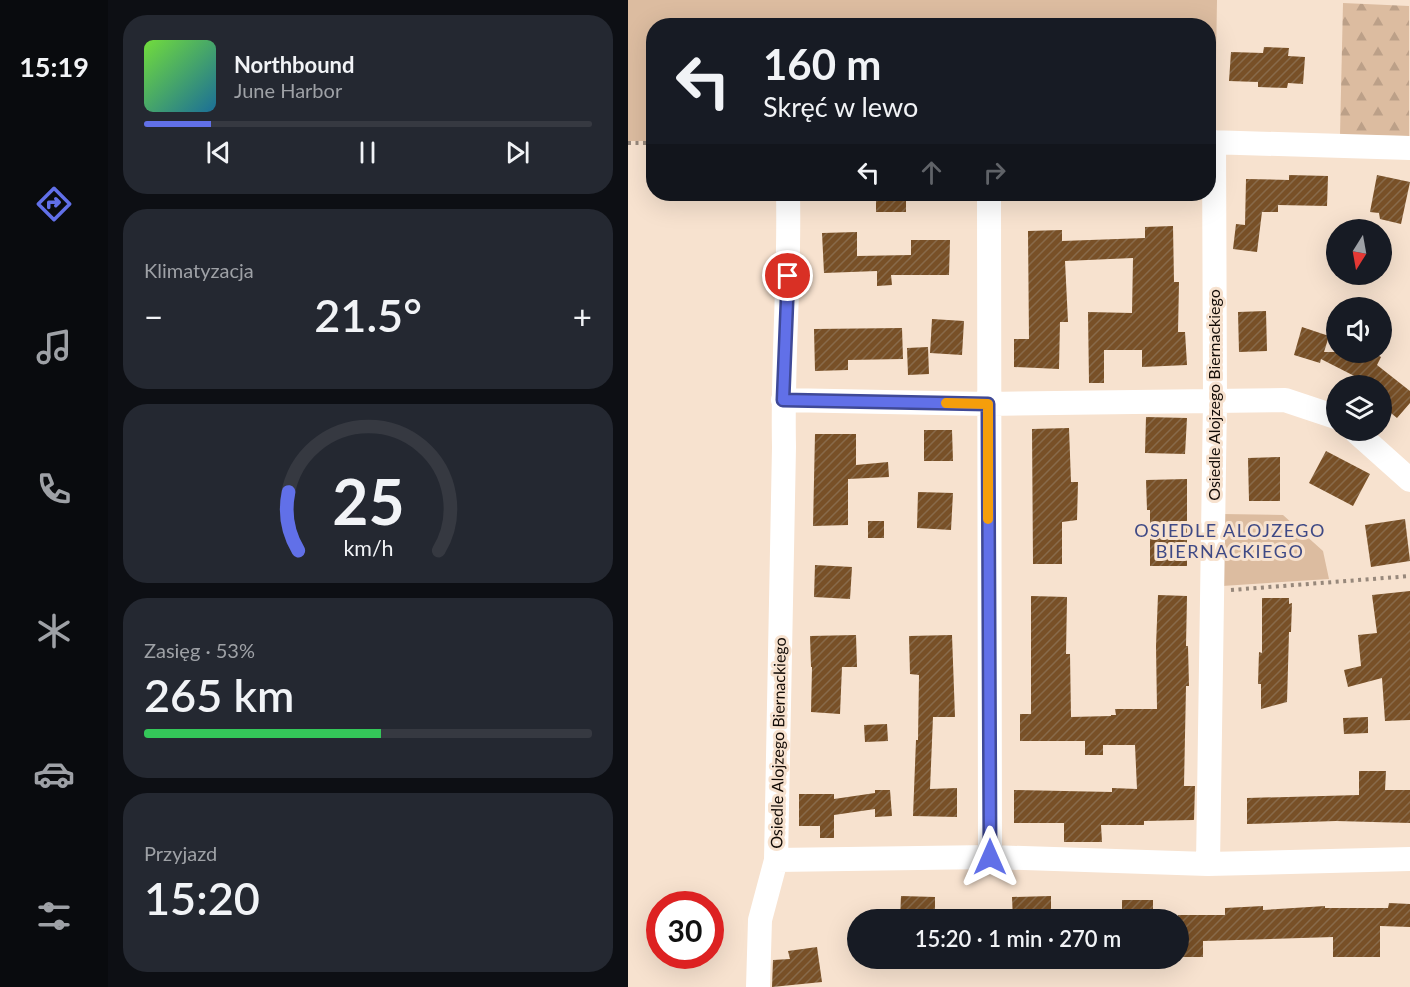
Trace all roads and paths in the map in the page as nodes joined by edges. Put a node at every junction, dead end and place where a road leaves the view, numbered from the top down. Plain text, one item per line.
1 (1216, 142) edge
2 (628, 143) edge
3 (646, 143) edge
4 (1410, 148) edge
5 (788, 201) edge
6 (989, 201) edge
7 (1212, 201) edge
8 (783, 400) junction
9 (1215, 401) junction
10 (988, 404) junction
11 (1326, 414) edge
12 (1366, 441) edge
13 (1410, 480) edge
14 (1410, 576) edge
15 (1212, 591) junction
16 (990, 857) junction
17 (1410, 859) edge
18 (776, 860) junction
19 (1208, 864) junction
20 (758, 987) edge

1 - 4 street, Osiedle Alojzego Biernackiego
2 - 3 path
5 - 8 street, Osiedle Alojzego Biernackiego
6 - 10 street
7 - 9 street, Osiedle Alojzego Biernackiego
8 - 10 street
8 - 18 street, Osiedle Alojzego Biernackiego
9 - 10 street
9 - 11 street
9 - 15 street, Osiedle Alojzego Biernackiego
10 - 16 street
12 - 13 street
14 - 15 path
15 - 19 street, Osiedle Alojzego Biernackiego
16 - 18 street, Osiedle Alojzego Biernackiego
16 - 19 street, Osiedle Alojzego Biernackiego
17 - 19 street, Osiedle Alojzego Biernackiego
18 - 20 street

